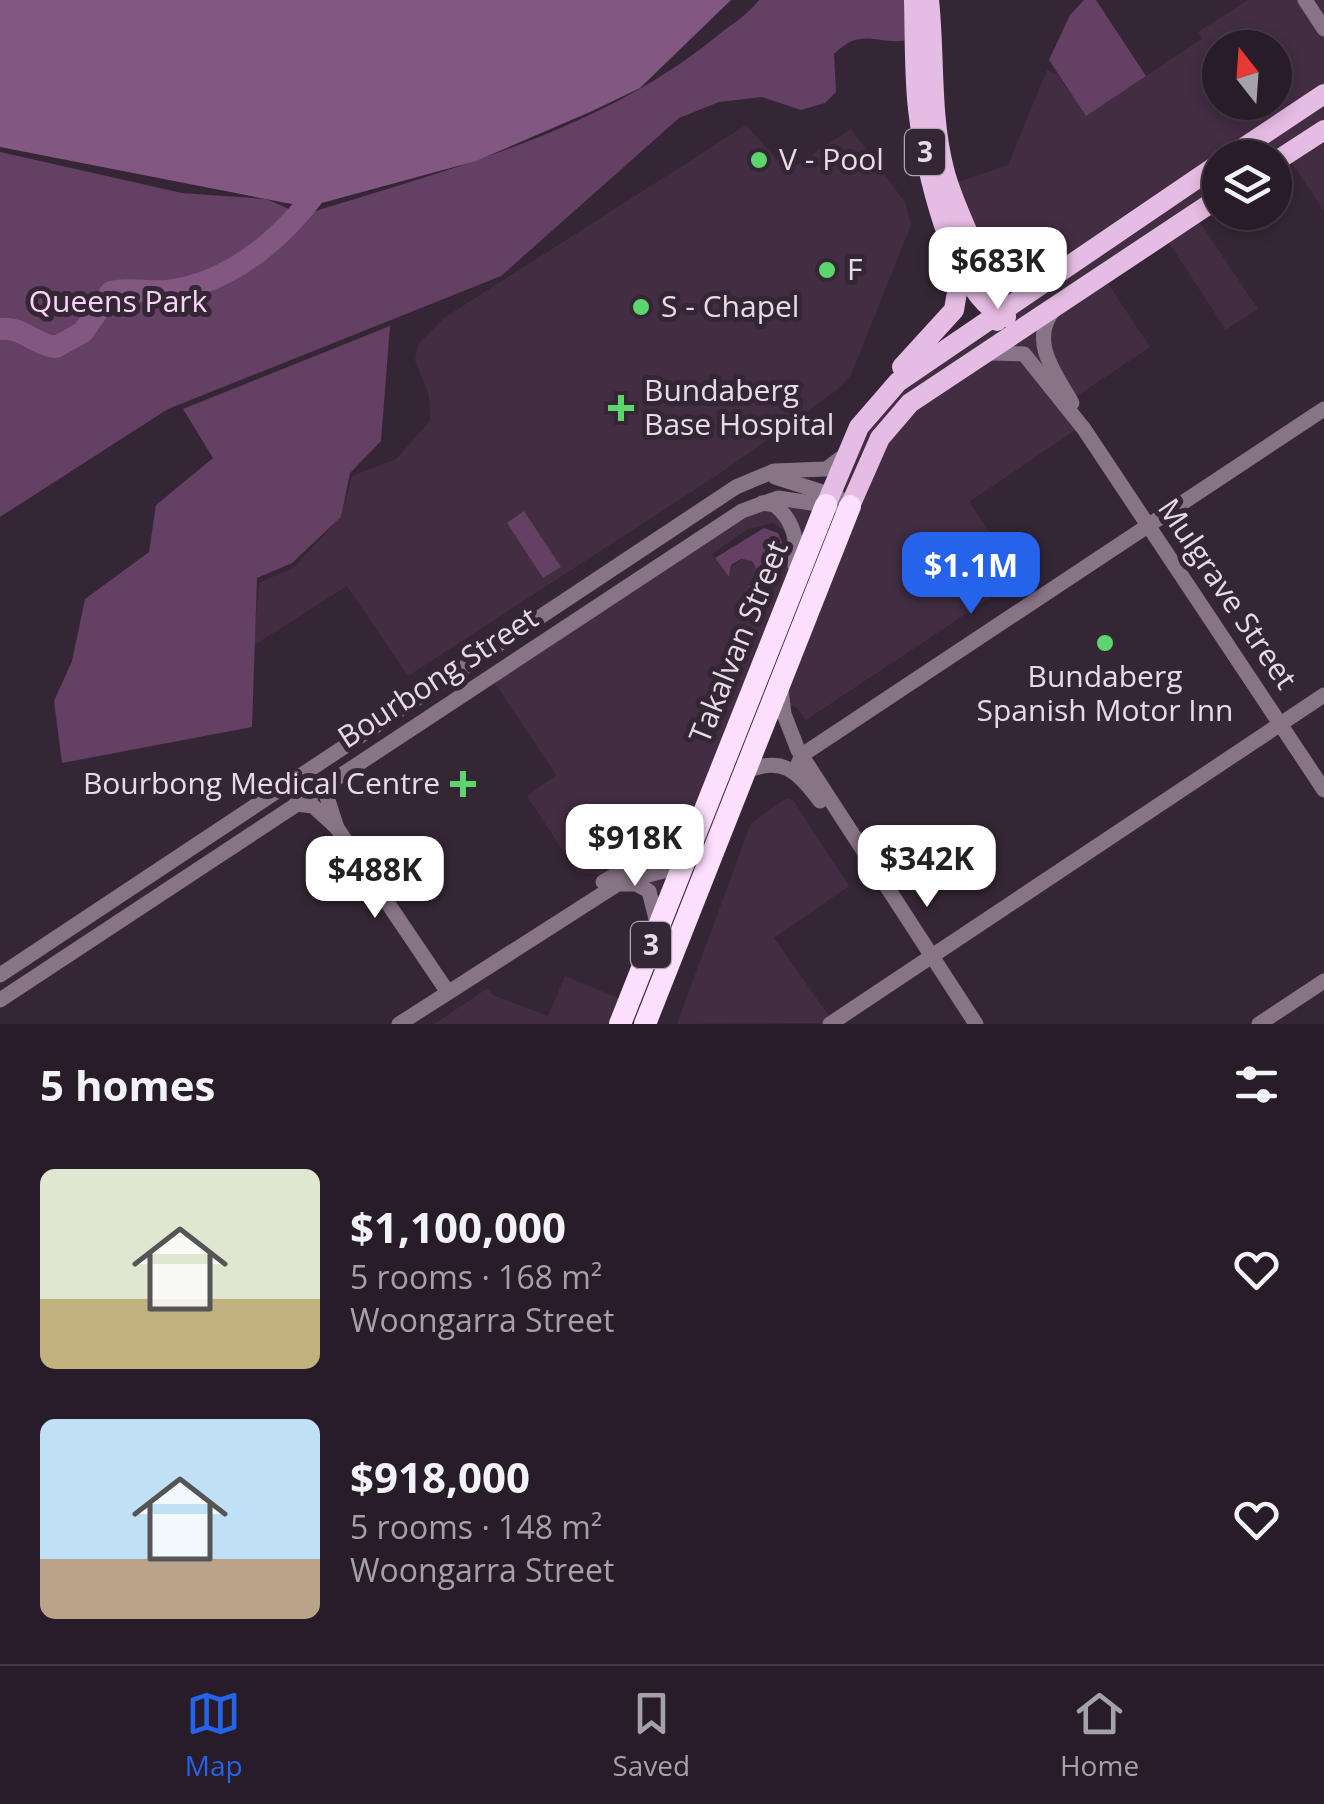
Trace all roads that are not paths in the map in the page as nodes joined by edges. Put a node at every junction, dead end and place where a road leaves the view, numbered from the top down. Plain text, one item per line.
1 (914, 0) edge
2 (928, 0) edge
3 (1305, 0) edge
4 (1324, 29) edge
5 (1324, 94) edge
6 (1324, 130) edge
7 (1255, 140) edge
8 (1292, 151) edge
9 (1202, 175) edge
10 (1202, 209) edge
11 (961, 243) junction
12 (1043, 281) junction
13 (1073, 292) junction
14 (997, 313) junction
15 (1038, 316) junction
16 (979, 354) junction
17 (885, 394) junction
18 (1324, 409) edge
19 (1084, 429) junction
20 (846, 454) junction
21 (745, 482) junction
22 (729, 492) junction
23 (839, 502) junction
24 (758, 504) junction
25 (742, 511) junction
26 (1148, 526) junction
27 (614, 569) junction
28 (793, 587) junction
29 (627, 588) junction
30 (490, 652) junction
31 (503, 671) junction
32 (781, 681) junction
33 (1324, 695) edge
34 (1280, 724) junction
35 (818, 745) junction
36 (802, 755) junction
37 (331, 757) junction
38 (745, 772) junction
39 (796, 772) junction
40 (338, 779) junction
41 (817, 780) junction
42 (1324, 790) edge
43 (272, 794) junction
44 (286, 808) junction
45 (842, 819) junction
46 (699, 826) junction
47 (337, 828) junction
48 (716, 844) junction
49 (683, 866) junction
50 (613, 888) junction
51 (544, 928) junction
52 (657, 932) junction
53 (931, 957) junction
54 (0, 976) edge
55 (1324, 981) edge
56 (447, 991) junction
57 (0, 1000) edge
58 (399, 1024) edge
59 (620, 1024) edge
60 (645, 1024) edge
61 (830, 1024) edge
62 (976, 1024) edge
63 (1259, 1024) edge

1 - 11 main road, 3
2 - 11 main road, 3
3 - 4 street
5 - 7 main road
6 - 8 main road
9 - 12 main road
10 - 13 main road
11 - 12 main road
11 - 14 main road, 3
11 - 17 main road, 3
12 - 14 main road
13 - 15 main road
13 - 19 street, Mulgrave Street
14 - 15 main road
14 - 16 main road
14 - 17 main road, 3
15 - 16 main road
16 - 19 street, Mulgrave Street
16 - 23 main road, 3
17 - 20 main road, 3
18 - 26 street
19 - 26 street, Mulgrave Street
20 - 21 street
20 - 23 main road, 3
21 - 22 street, Bourbong Street
21 - 23 street
22 - 25 street
22 - 27 street, Bourbong Street
23 - 24 street
23 - 28 highway, Takalvan Street / 3
23 - 32 highway, Takalvan Street / 3
24 - 25 street, Bourbong Street
24 - 28 street
25 - 29 street, Bourbong Street
26 - 34 street, Mulgrave Street
26 - 35 street
27 - 29 street
27 - 30 street, Bourbong Street
28 - 46 highway, Takalvan Street / 3
29 - 31 street, Bourbong Street
30 - 31 street
30 - 37 street, Bourbong Street
31 - 40 street, Bourbong Street
32 - 36 street
32 - 38 highway, Takalvan Street / 3
33 - 34 street
34 - 42 street, Mulgrave Street
34 - 53 street
35 - 36 street
35 - 41 street
36 - 39 street
36 - 41 street
37 - 40 street
37 - 43 street, Bourbong Street
38 - 39 street
38 - 48 highway, Takalvan Street / 3
39 - 45 street
40 - 44 street, Bourbong Street
40 - 47 street
41 - 45 street
43 - 44 street
43 - 54 street, Bourbong Street
44 - 47 street
44 - 57 street, Bourbong Street
45 - 53 street
46 - 49 highway, Takalvan Street / 3
46 - 51 street
47 - 56 street
48 - 49 highway
48 - 60 highway, Takalvan Street / 3
49 - 50 street
49 - 52 highway, Takalvan Street / 3
50 - 51 street
50 - 52 street
51 - 56 street
52 - 59 highway, Takalvan Street / 3
53 - 61 street
53 - 62 street
55 - 63 street
56 - 58 street

